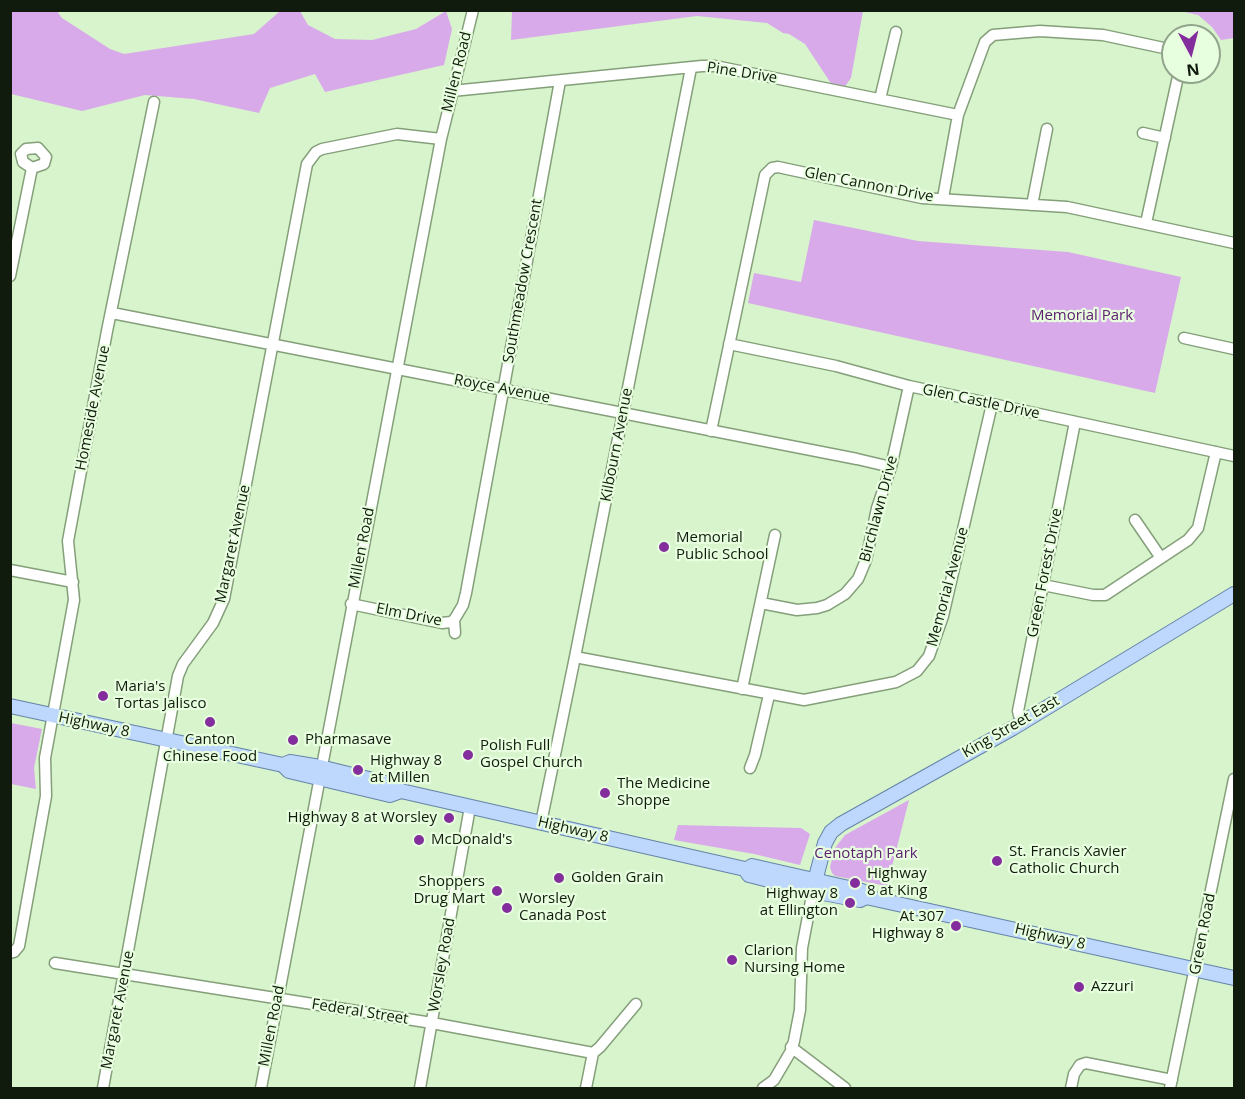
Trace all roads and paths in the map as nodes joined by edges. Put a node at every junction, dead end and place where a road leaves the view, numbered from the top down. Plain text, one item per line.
1 (473, 10) edge
2 (896, 32) dead end
3 (1161, 48) edge
4 (691, 68) junction
5 (560, 81) junction
6 (1176, 84) edge
7 (452, 91) junction
8 (880, 99) junction
9 (154, 102) dead end
10 (958, 115) junction
11 (1047, 129) dead end
12 (1143, 133) dead end
13 (1164, 138) junction
14 (441, 139) junction
15 (32, 168) dead end
16 (944, 198) junction
17 (1032, 205) junction
18 (1146, 223) junction
19 (1234, 243) edge
20 (10, 276) edge
21 (112, 313) junction
22 (1184, 338) dead end
23 (272, 344) junction
24 (729, 344) junction
25 (1234, 349) edge
26 (396, 369) junction
27 (909, 386) junction
28 (503, 389) junction
29 (992, 404) junction
30 (623, 413) junction
31 (1075, 422) junction
32 (711, 431) junction
33 (1216, 452) junction
34 (1234, 456) edge
35 (891, 467) junction
36 (1135, 520) dead end
37 (775, 535) dead end
38 (1161, 558) junction
39 (10, 570) edge
40 (73, 582) junction
41 (1043, 585) junction
42 (1234, 594) edge
43 (761, 603) junction
44 (351, 604) junction
45 (454, 620) junction
46 (455, 633) dead end
47 (576, 657) junction
48 (742, 689) junction
49 (769, 695) junction
50 (10, 706) edge
51 (53, 716) junction
52 (1021, 723) junction
53 (168, 740) junction
54 (750, 768) dead end
55 (319, 773) junction
56 (1234, 779) edge
57 (471, 807) junction
58 (541, 823) junction
59 (814, 886) junction
60 (10, 953) edge
61 (55, 963) dead end
62 (1195, 971) junction
63 (125, 974) junction
64 (1234, 978) edge
65 (277, 999) junction
66 (636, 1004) dead end
67 (432, 1023) junction
68 (791, 1047) junction
69 (593, 1053) junction
70 (1171, 1084) edge
71 (103, 1089) edge
72 (261, 1089) edge
73 (420, 1089) edge
74 (586, 1089) edge
75 (763, 1089) edge
76 (845, 1089) edge
77 (1071, 1089) edge

1 - 7 street, Millen Road
2 - 8 street
3 - 10 street
4 - 5 street, Pine Drive
4 - 8 street, Pine Drive
4 - 30 street, Kilbourn Avenue
5 - 7 street, Pine Drive
5 - 28 street, Southmeadow Crescent
6 - 13 street
7 - 14 street, Millen Road
8 - 10 street, Pine Drive
9 - 21 street, Homeside Avenue
10 - 16 street
11 - 17 street
12 - 13 street
13 - 18 street
14 - 23 street, Margaret Avenue
14 - 26 street, Millen Road
15 - 20 street
16 - 17 street, Glen Cannon Drive
16 - 24 street, Glen Cannon Drive
17 - 18 street, Glen Cannon Drive
18 - 19 street, Glen Cannon Drive
21 - 23 street, Royce Avenue
21 - 40 street, Homeside Avenue
22 - 25 street
23 - 26 street, Royce Avenue
23 - 53 street, Margaret Avenue
24 - 27 street, Glen Castle Drive
24 - 32 street, Glen Cannon Drive
26 - 28 street, Royce Avenue
26 - 44 street, Millen Road
27 - 29 street, Glen Castle Drive
27 - 35 street, Birchlawn Drive
28 - 30 street, Royce Avenue
28 - 45 street, Southmeadow Crescent
29 - 31 street, Glen Castle Drive
29 - 49 street, Memorial Avenue
30 - 32 street, Royce Avenue
30 - 47 street, Kilbourn Avenue
31 - 33 street, Glen Castle Drive
31 - 41 street, Green Forest Drive
32 - 35 street, Royce Avenue
33 - 34 street, Glen Castle Drive
33 - 38 street
35 - 43 street, Birchlawn Drive
36 - 38 street
37 - 43 street
38 - 41 street
39 - 40 street
40 - 51 street, Homeside Avenue
41 - 52 street, Green Forest Drive
42 - 52 main road, King Street East
43 - 48 street
44 - 45 street, Elm Drive
44 - 55 street, Millen Road
45 - 46 street, Elm Drive
47 - 48 street, Memorial Avenue
47 - 58 street, Kilbourn Avenue
48 - 49 street, Memorial Avenue
49 - 54 street
50 - 51 main road, Highway 8
51 - 53 main road, Highway 8
51 - 60 street, Homeside Avenue
52 - 59 main road, King Street East
53 - 55 main road, Highway 8
53 - 63 street, Margaret Avenue
55 - 57 main road, Highway 8
55 - 65 street, Millen Road
56 - 62 street, Green Road
57 - 58 main road, Highway 8
57 - 67 street, Worsley Road
58 - 59 main road, Highway 8
59 - 62 main road, Highway 8
59 - 68 street
61 - 63 street, Federal Street
62 - 64 main road, Highway 8
62 - 70 street, Green Road
63 - 65 street, Federal Street
63 - 71 street, Margaret Avenue
65 - 67 street, Federal Street
65 - 72 street, Millen Road
66 - 69 street
67 - 69 street, Federal Street
67 - 73 street, Worsley Road
68 - 75 street
68 - 76 street
69 - 74 street
70 - 77 street

